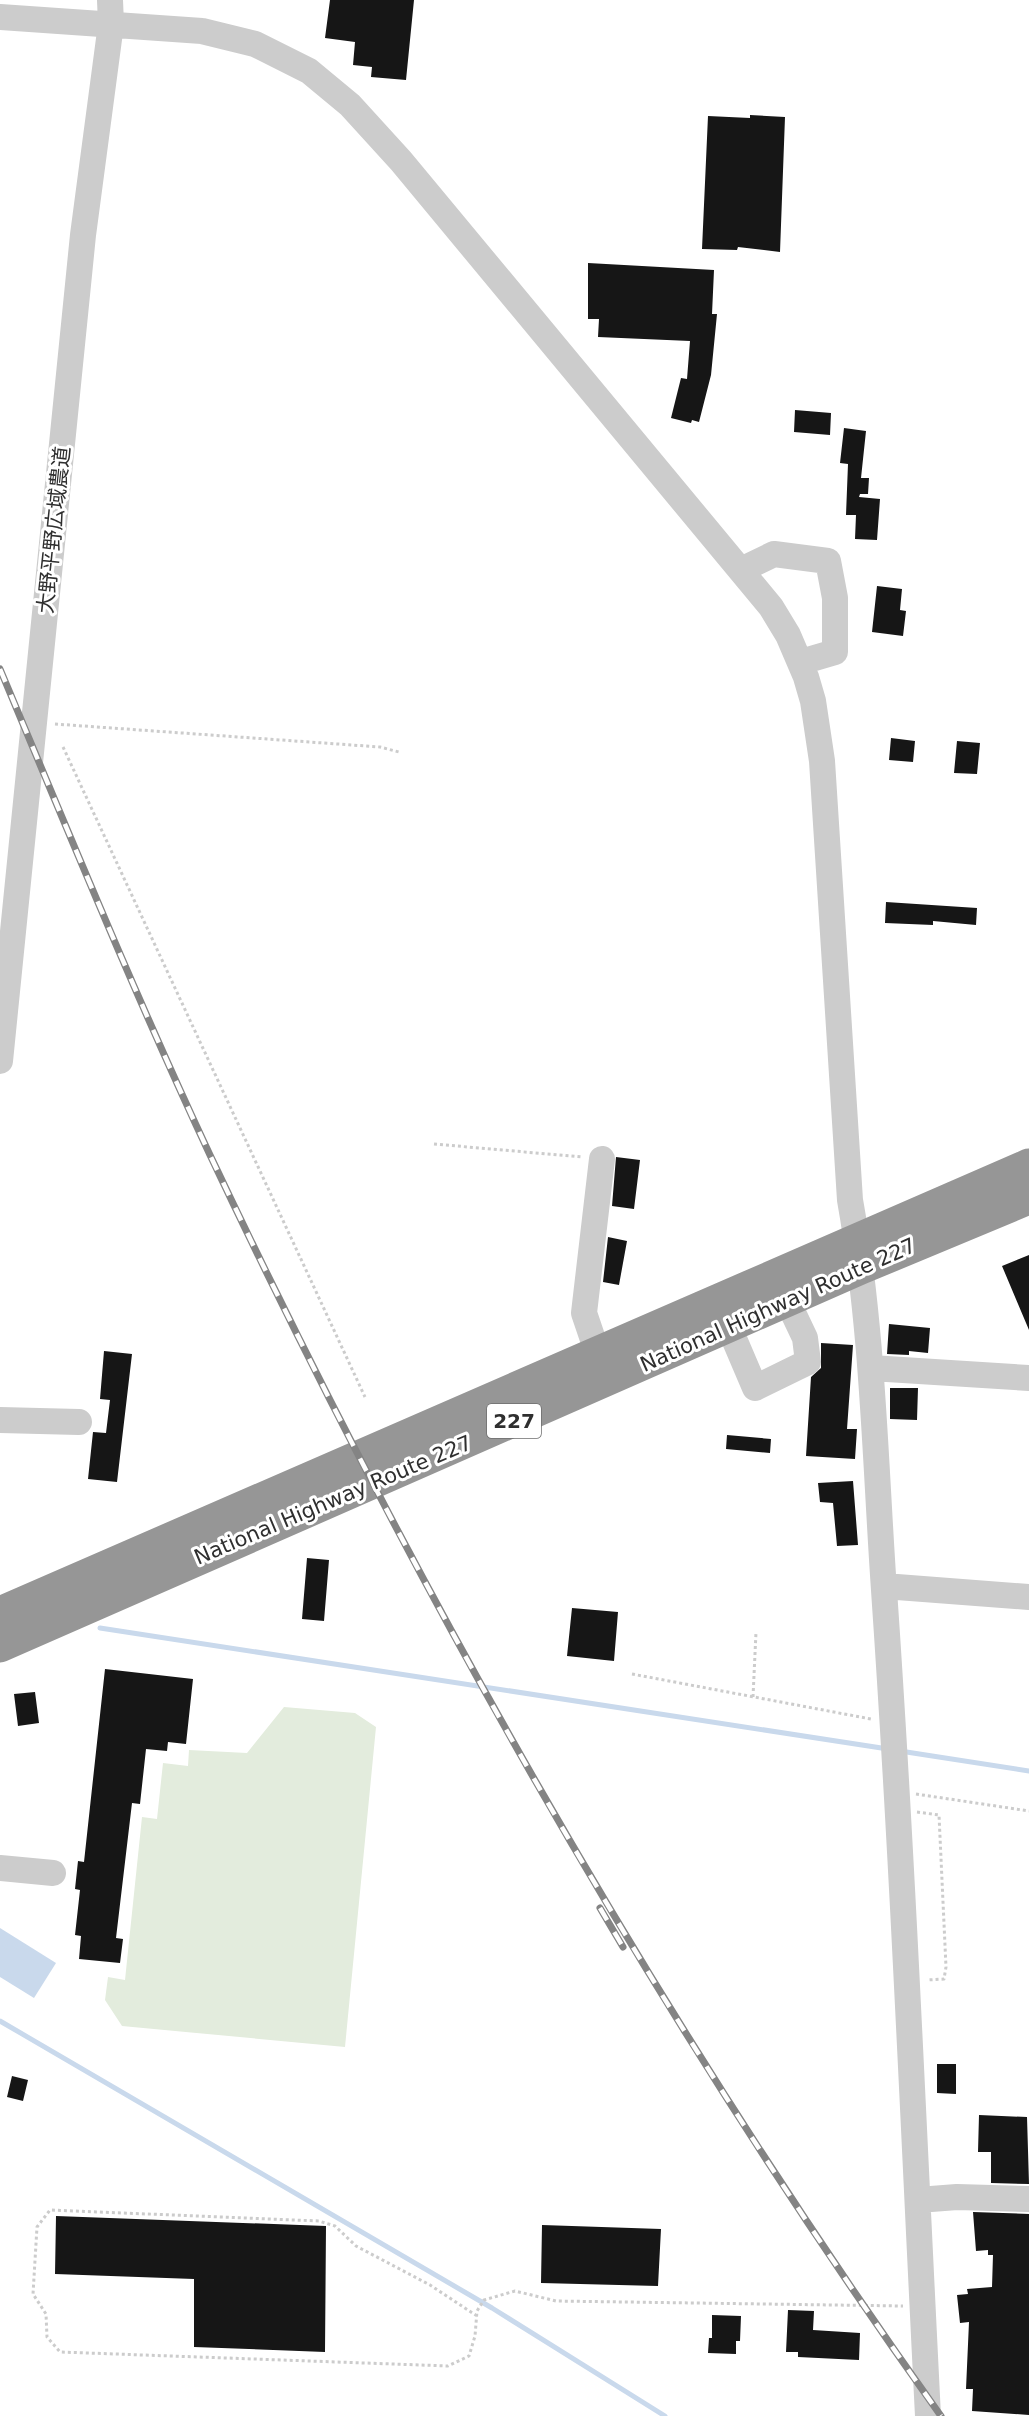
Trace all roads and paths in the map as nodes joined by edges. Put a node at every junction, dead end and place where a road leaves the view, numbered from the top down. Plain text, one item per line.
1 (110, 12) edge
2 (0, 17) edge
3 (741, 570) junction
4 (801, 662) junction
5 (35, 723) junction
6 (63, 747) dead end
7 (399, 752) dead end
8 (0, 1061) edge
9 (434, 1144) dead end
10 (602, 1159) joint
11 (1029, 1165) edge
12 (1029, 1198) edge
13 (859, 1254) junction
14 (787, 1300) junction
15 (729, 1327) junction
16 (602, 1367) junction
17 (871, 1368) junction
18 (1029, 1378) edge
19 (365, 1397) dead end
20 (0, 1420) edge
21 (79, 1422) dead end
22 (884, 1586) junction
23 (1029, 1597) edge
24 (0, 1613) edge
25 (756, 1632) dead end
26 (0, 1646) edge
27 (632, 1674) dead end
28 (753, 1697) junction
29 (894, 1726) junction
30 (897, 1789) junction
31 (1029, 1811) edge
32 (0, 1868) edge
33 (53, 1874) dead end
34 (906, 1980) junction
35 (1029, 2199) edge
36 (918, 2200) junction
37 (923, 2306) junction
38 (477, 2316) junction
39 (928, 2416) edge

1 - 2 street
1 - 3 street
1 - 5 street, 大野平野広域農道
3 - 4 street
3 - 4 street
4 - 13 street
5 - 7 path
5 - 8 street, 大野平野広域農道
6 - 19 path
9 - 10 path
10 - 16 street
11 - 13 highway, National Highway Route 227 / 227
12 - 13 highway, National Highway Route 227 / 227
13 - 14 highway, National Highway Route 227 / 227
13 - 16 highway, National Highway Route 227 / 227
13 - 17 street
14 - 15 highway, National Highway Route 227 / 227
14 - 15 street
15 - 16 highway, National Highway Route 227 / 227
16 - 24 highway, National Highway Route 227 / 227
16 - 26 highway, National Highway Route 227 / 227
17 - 18 street
17 - 22 street
20 - 21 street
22 - 23 street
22 - 29 street
25 - 28 path
27 - 28 path
28 - 29 path
29 - 30 street
30 - 31 path
30 - 34 street
30 - 34 path
32 - 33 street
34 - 36 street
35 - 36 street
36 - 37 street
37 - 38 path
37 - 39 street
38 - 38 path

